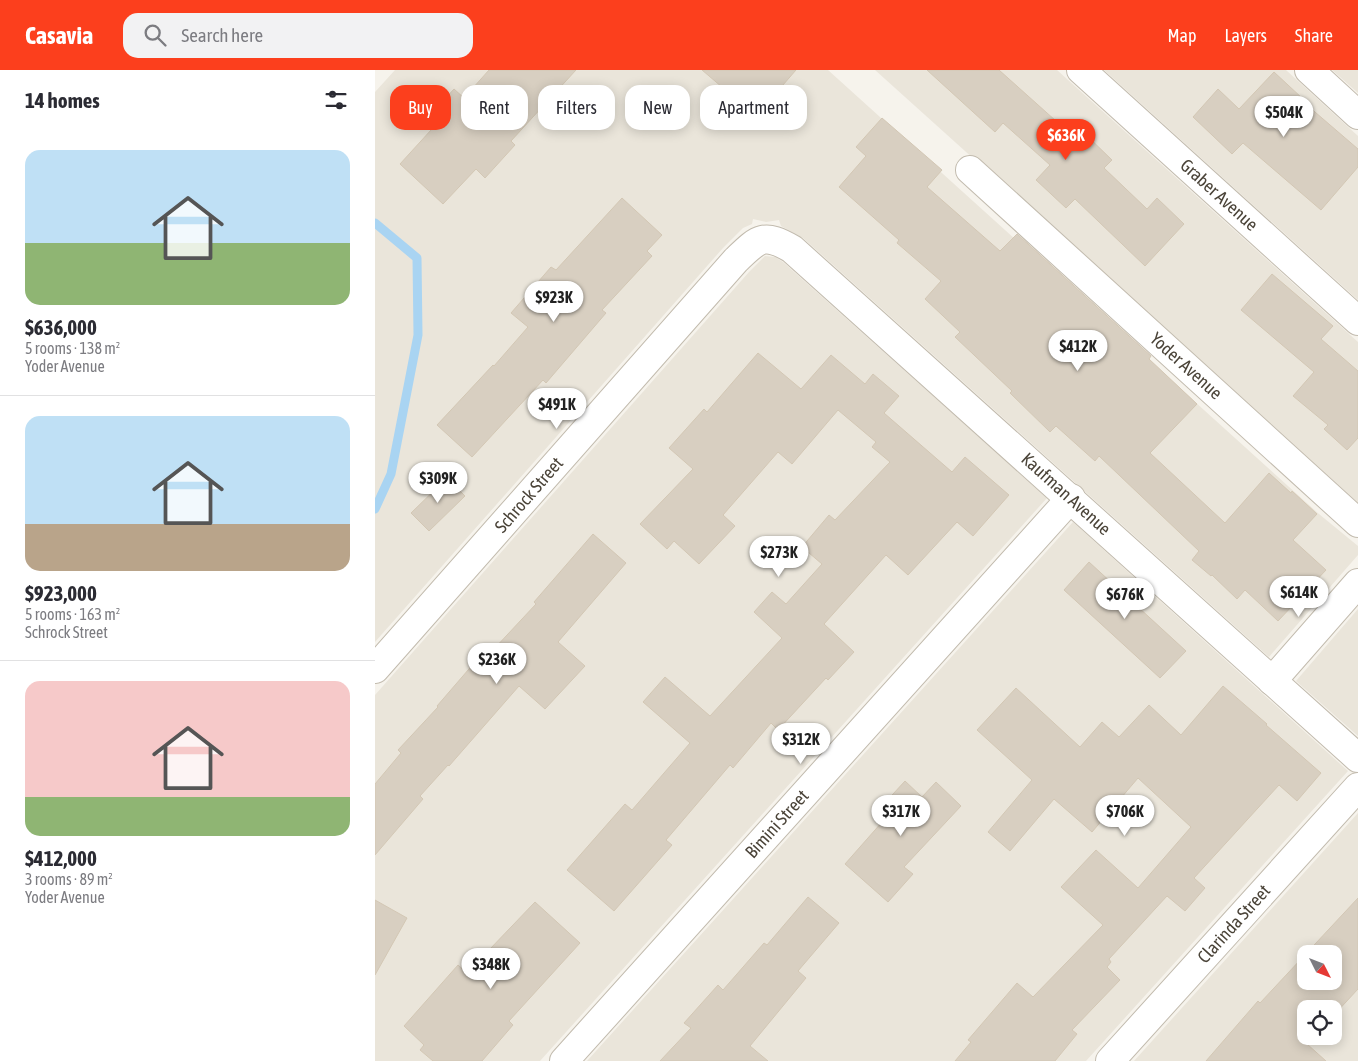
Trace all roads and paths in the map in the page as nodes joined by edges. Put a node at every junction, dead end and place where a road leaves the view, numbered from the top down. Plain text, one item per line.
1 (1081, 70) edge
2 (1309, 70) edge
3 (1358, 114) edge
4 (970, 170) dead end
5 (767, 239) joint
6 (1358, 321) edge
7 (1071, 498) junction
8 (1358, 523) edge
9 (1358, 582) edge
10 (375, 669) edge
11 (1272, 681) junction
12 (1358, 758) edge
13 (1358, 786) edge
14 (564, 1061) edge
15 (1111, 1061) edge

1 - 6 street, Graber Avenue
2 - 3 street
4 - 8 street, Yoder Avenue
5 - 7 street, Kaufman Avenue
5 - 10 street, Schrock Street
7 - 11 street, Kaufman Avenue
7 - 14 street, Bimini Street
9 - 11 street
11 - 12 street, Kaufman Avenue
13 - 15 street, Clarinda Street

